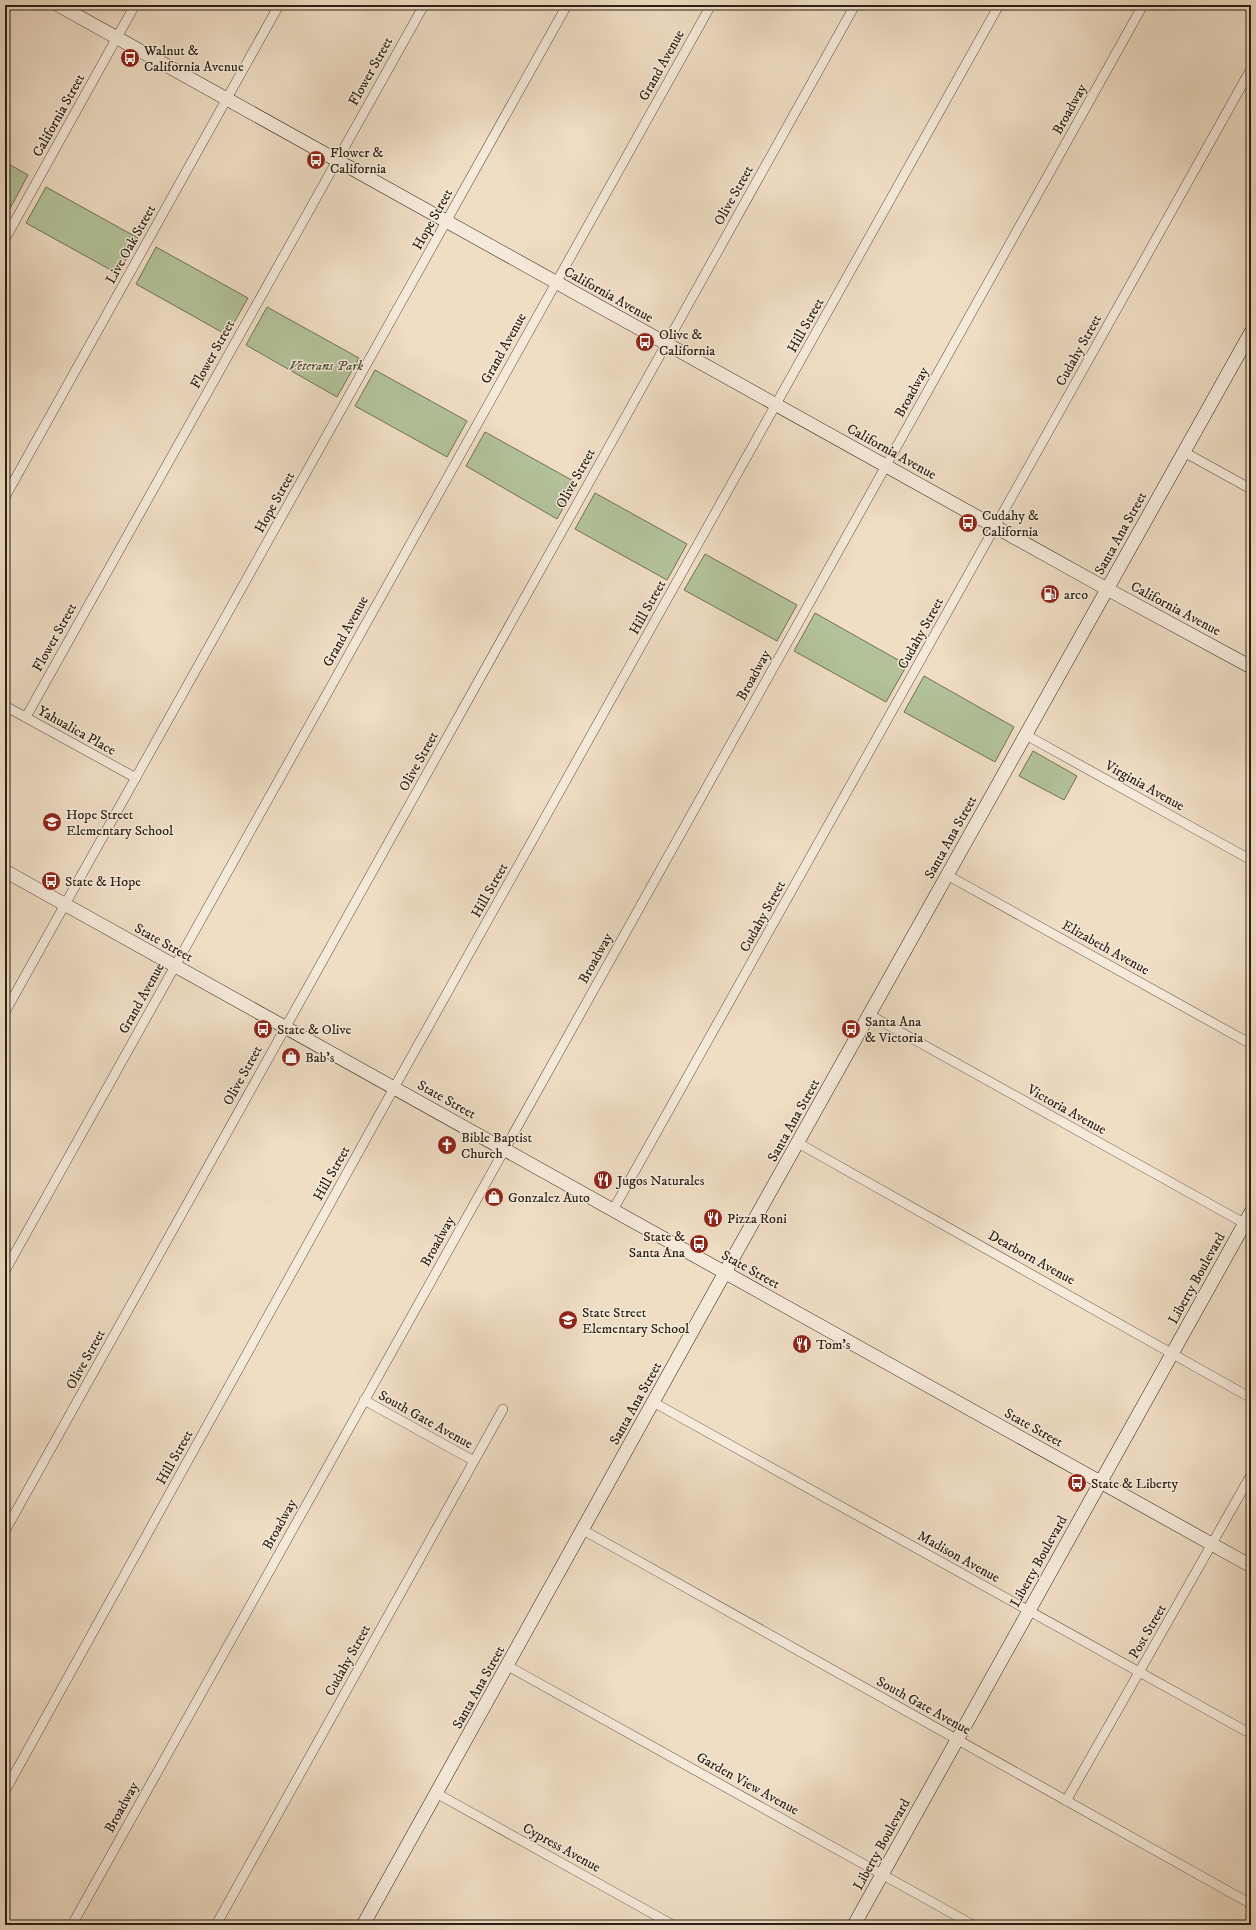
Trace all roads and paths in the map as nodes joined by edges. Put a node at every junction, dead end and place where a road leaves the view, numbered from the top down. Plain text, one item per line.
1 (58, 5) edge
2 (135, 5) edge
3 (280, 5) edge
4 (424, 5) edge
5 (568, 5) edge
6 (711, 5) edge
7 (855, 5) edge
8 (999, 5) edge
9 (1143, 5) edge
10 (117, 38) junction
11 (1251, 69) edge
12 (227, 99) junction
13 (337, 160) junction
14 (447, 222) junction
15 (5, 239) edge
16 (556, 282) junction
17 (1251, 332) edge
18 (666, 344) junction
19 (776, 405) junction
20 (1184, 452) junction
21 (886, 466) junction
22 (1251, 489) edge
23 (5, 497) edge
24 (995, 527) junction
25 (1107, 589) junction
26 (1251, 667) edge
27 (5, 706) edge
28 (26, 717) junction
29 (1026, 736) junction
30 (136, 778) junction
31 (1251, 860) edge
32 (5, 871) edge
33 (947, 875) junction
34 (65, 905) junction
35 (175, 966) junction
36 (5, 1012) edge
37 (870, 1015) junction
38 (285, 1028) junction
39 (1251, 1044) edge
40 (394, 1088) junction
41 (798, 1143) junction
42 (504, 1150) junction
43 (614, 1210) junction
44 (1249, 1221) edge
45 (5, 1271) edge
46 (725, 1273) junction
47 (1172, 1352) junction
48 (1251, 1398) edge
49 (364, 1400) junction
50 (653, 1402) junction
51 (503, 1410) dead end
52 (474, 1461) junction
53 (1251, 1475) edge
54 (1100, 1482) junction
55 (583, 1530) junction
56 (5, 1531) edge
57 (1213, 1545) junction
58 (1251, 1566) edge
59 (1029, 1610) junction
60 (508, 1666) junction
61 (1140, 1672) junction
62 (1251, 1734) edge
63 (957, 1739) junction
64 (5, 1790) edge
65 (436, 1793) junction
66 (1066, 1801) junction
67 (882, 1874) junction
68 (1251, 1904) edge
69 (366, 1924) edge
70 (72, 1925) edge
71 (216, 1925) edge
72 (673, 1925) edge
73 (854, 1925) edge
74 (973, 1925) edge

1 - 10 street, California Avenue
2 - 10 street, California Street
3 - 12 street, Live Oak Street
4 - 13 street, Flower Street
5 - 14 street, Hope Street
6 - 16 street, Grand Avenue
7 - 18 street, Olive Street
8 - 19 street, Hill Street
9 - 21 street, Broadway
10 - 12 street, California Avenue
10 - 15 street, California Street
11 - 24 street, Cudahy Street
12 - 13 street, California Avenue
12 - 23 street, Live Oak Street
13 - 14 street, California Avenue
13 - 28 street, Flower Street
14 - 16 street, California Avenue
14 - 30 street, Hope Street
16 - 18 street, California Avenue
16 - 35 street, Grand Avenue
17 - 20 street, Santa Ana Street
18 - 19 street, California Avenue
18 - 38 street, Olive Street
19 - 21 street, California Avenue
19 - 40 street, Hill Street
20 - 22 street
20 - 25 street, Santa Ana Street
21 - 24 street, California Avenue
21 - 42 street, Broadway
24 - 25 street, California Avenue
24 - 43 street, Cudahy Street
25 - 26 street, California Avenue
25 - 29 street, Santa Ana Street
27 - 28 street, Yahualica Place
28 - 30 street, Yahualica Place
29 - 31 street, Virginia Avenue
29 - 33 street, Santa Ana Street
30 - 34 street, Hope Street
32 - 34 street, State Street
33 - 37 street, Santa Ana Street
33 - 39 street, Elizabeth Avenue
34 - 35 street, State Street
34 - 36 street, Hope Street
35 - 38 street, State Street
35 - 45 street, Grand Avenue
37 - 41 street, Santa Ana Street
37 - 44 street, Victoria Avenue
38 - 40 street, State Street
38 - 56 street, Olive Street
40 - 42 street, State Street
40 - 64 street, Hill Street
41 - 46 street, Santa Ana Street
41 - 47 street, Dearborn Avenue
42 - 43 street, State Street
42 - 49 street, Broadway
43 - 46 street, State Street
44 - 47 street, Liberty Boulevard
46 - 50 street, Santa Ana Street
46 - 54 street, State Street
47 - 48 street, Dearborn Avenue
47 - 54 street, Liberty Boulevard
49 - 52 street, South Gate Avenue
49 - 70 street, Broadway
50 - 55 street, Santa Ana Street
50 - 59 street, Madison Avenue
51 - 52 street, Cudahy Street
52 - 71 street, Cudahy Street
53 - 57 street, Post Street
54 - 57 street, State Street
54 - 59 street, Liberty Boulevard
55 - 60 street, Santa Ana Street
55 - 63 street, South Gate Avenue
57 - 58 street, State Street
57 - 61 street, Post Street
59 - 61 street, Madison Avenue
59 - 63 street, Liberty Boulevard
60 - 65 street, Santa Ana Street
60 - 67 street, Garden View Avenue
61 - 62 street, Madison Avenue
61 - 66 street, Post Street
63 - 66 street, South Gate Avenue
63 - 67 street, Liberty Boulevard
65 - 69 street, Santa Ana Street
65 - 72 street, Cypress Avenue
66 - 68 street, South Gate Avenue
67 - 73 street, Liberty Boulevard
67 - 74 street, Garden View Avenue

